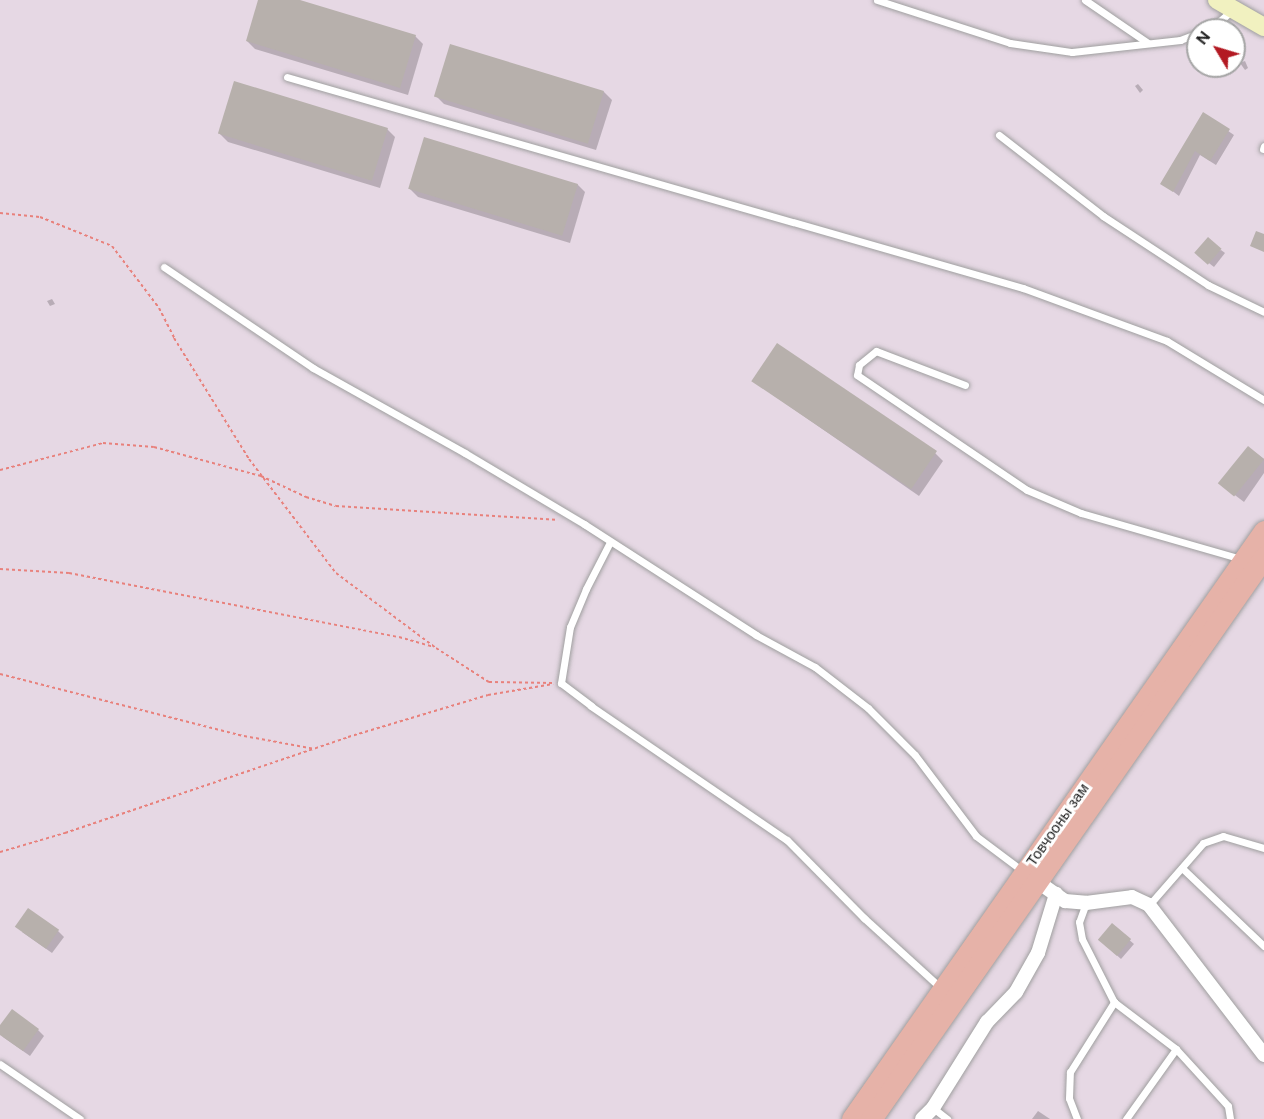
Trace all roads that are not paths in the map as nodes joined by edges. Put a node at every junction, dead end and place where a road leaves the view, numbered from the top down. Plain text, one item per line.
1 (877, 0) edge
2 (1086, 0) edge
3 (1217, 0) edge
4 (1233, 9) junction
5 (1223, 18) edge
6 (1264, 27) edge
7 (1186, 38) edge
8 (1148, 43) junction
9 (287, 77) dead end
10 (999, 135) dead end
11 (164, 267) dead end
12 (1264, 312) edge
13 (965, 385) dead end
14 (1264, 400) edge
15 (1264, 531) edge
16 (610, 542) junction
17 (1254, 558) edge
18 (1264, 848) edge
19 (1182, 868) junction
20 (1031, 876) junction
21 (1056, 894) junction
22 (1086, 903) junction
23 (1149, 905) junction
24 (1264, 946) edge
25 (943, 989) junction
26 (1114, 1002) junction
27 (1176, 1050) junction
28 (1264, 1055) edge
29 (0, 1064) edge
30 (933, 1108) junction
31 (80, 1119) edge
32 (852, 1119) edge
33 (871, 1119) edge
34 (922, 1119) edge
35 (947, 1119) edge
36 (1077, 1119) edge
37 (1126, 1119) edge
38 (1230, 1119) edge

1 - 8 lane
2 - 8 lane
3 - 4 main road
4 - 5 lane
4 - 6 main road
7 - 8 lane
9 - 14 lane
10 - 12 lane
11 - 16 lane
13 - 17 lane
15 - 17 highway, Товчооны зам
16 - 20 lane
16 - 25 lane
17 - 20 highway, Товчооны зам
18 - 19 lane
19 - 23 lane
19 - 24 lane
20 - 21 street
20 - 25 highway, Товчооны зам
20 - 33 highway, Товчооны зам
21 - 22 street
21 - 30 street
22 - 23 street
22 - 26 lane
23 - 28 street
25 - 32 highway, Товчооны зам
26 - 27 lane
26 - 36 lane
27 - 37 lane
27 - 38 lane
29 - 31 lane
30 - 34 street
30 - 35 lane

